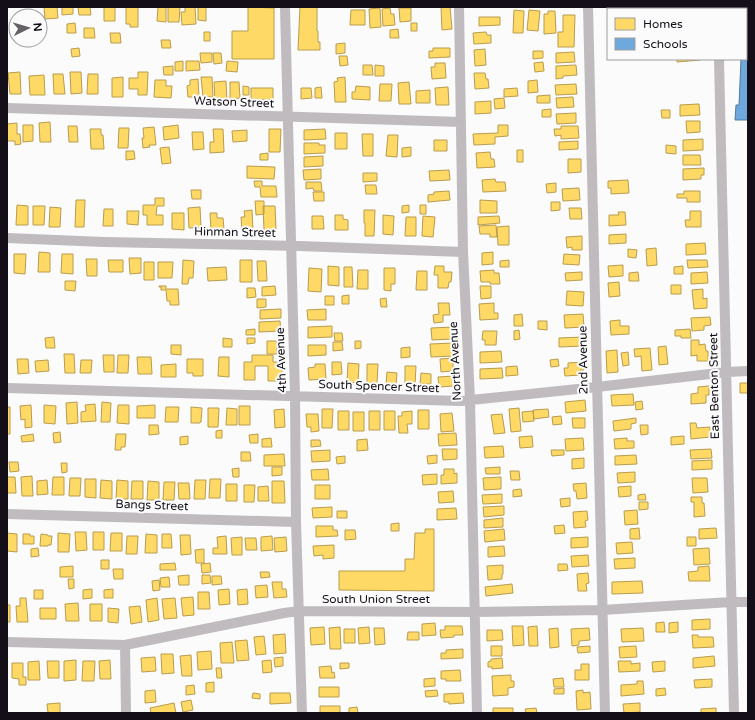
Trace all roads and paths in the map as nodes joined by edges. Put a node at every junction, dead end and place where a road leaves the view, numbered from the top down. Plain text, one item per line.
1 (285, 7) edge
2 (459, 7) edge
3 (588, 7) edge
4 (719, 60) edge
5 (7, 108) edge
6 (287, 116) junction
7 (461, 122) junction
8 (7, 238) edge
9 (291, 246) junction
10 (463, 252) junction
11 (748, 371) edge
12 (727, 372) junction
13 (597, 386) junction
14 (7, 388) edge
15 (295, 396) junction
16 (470, 400) junction
17 (7, 514) edge
18 (296, 522) junction
19 (731, 602) junction
20 (748, 602) edge
21 (602, 610) junction
22 (300, 612) junction
23 (474, 612) junction
24 (7, 642) edge
25 (125, 644) junction
26 (126, 713) edge
27 (302, 713) edge
28 (477, 713) edge
29 (605, 713) edge
30 (734, 713) edge

1 - 6 street, 4th Avenue
2 - 7 street, North Avenue
3 - 13 street, 2nd Avenue
4 - 12 street, East Benton Street
5 - 6 street, Watson Street
6 - 7 street, Watson Street
6 - 9 street, 4th Avenue
7 - 10 street, North Avenue
8 - 9 street, Hinman Street
9 - 10 street, Hinman Street
9 - 15 street, 4th Avenue
10 - 16 street, North Avenue
11 - 12 street, South Spencer Street
12 - 13 street, South Spencer Street
12 - 19 street, East Benton Street
13 - 16 street, South Spencer Street
13 - 21 street, 2nd Avenue
14 - 15 street, South Spencer Street
15 - 16 street, South Spencer Street
15 - 18 street, 4th Avenue
16 - 23 street, North Avenue
17 - 18 street, Bangs Street
18 - 22 street, 4th Avenue
19 - 20 street, South Union Street
19 - 21 street, South Union Street
19 - 30 street, East Benton Street
21 - 23 street, South Union Street
21 - 29 street, 2nd Avenue
22 - 23 street, South Union Street
22 - 25 street, South Union Street
22 - 27 street, 4th Avenue
23 - 28 street, North Avenue
24 - 25 street, South Union Street
25 - 26 street

